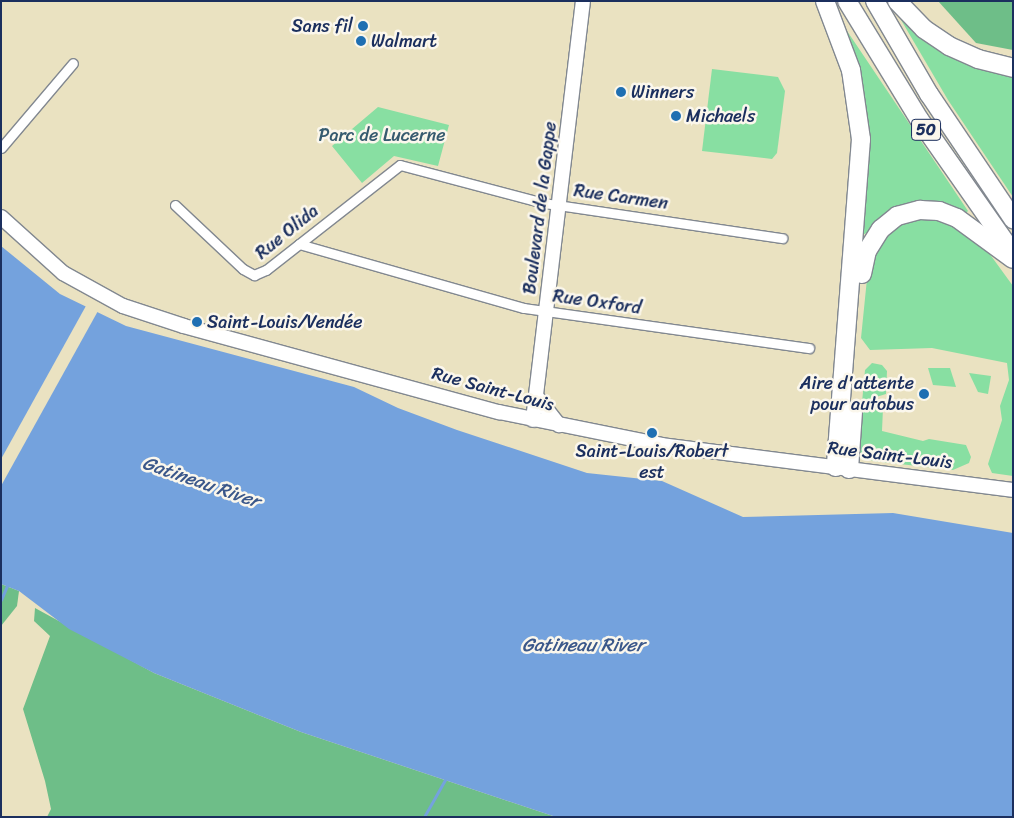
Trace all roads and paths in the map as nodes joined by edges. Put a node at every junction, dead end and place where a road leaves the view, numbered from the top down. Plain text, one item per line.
1 (583, 1) edge
2 (825, 1) edge
3 (847, 1) edge
4 (875, 1) edge
5 (897, 1) edge
6 (73, 63) dead end
7 (1013, 68) edge
8 (1, 148) edge
9 (400, 165) joint
10 (559, 204) junction
11 (175, 205) dead end
12 (1, 217) edge
13 (1013, 219) edge
14 (782, 238) dead end
15 (299, 244) junction
16 (1013, 253) edge
17 (1013, 259) edge
18 (547, 311) junction
19 (809, 348) dead end
20 (537, 397) junction
21 (533, 420) junction
22 (559, 425) junction
23 (843, 468) junction
24 (1013, 490) edge

1 - 10 main road, Boulevard de la Gappe
2 - 23 highway
3 - 16 highway, 50
4 - 13 highway, 50
5 - 7 highway
6 - 8 street
9 - 10 street, Rue Carmen
9 - 15 street, Rue Olida
10 - 14 street, Rue Carmen
10 - 18 main road, Boulevard de la Gappe
11 - 15 street, Rue Olida
12 - 21 main road, Rue Saint-Louis
15 - 18 street, Rue Oxford
17 - 23 highway
18 - 19 street, Rue Oxford
18 - 20 main road, Boulevard de la Gappe
20 - 21 main road, Boulevard de la Gappe
20 - 22 main road
21 - 22 main road, Rue Saint-Louis
22 - 23 main road, Rue Saint-Louis
23 - 24 main road, Rue Saint-Louis

